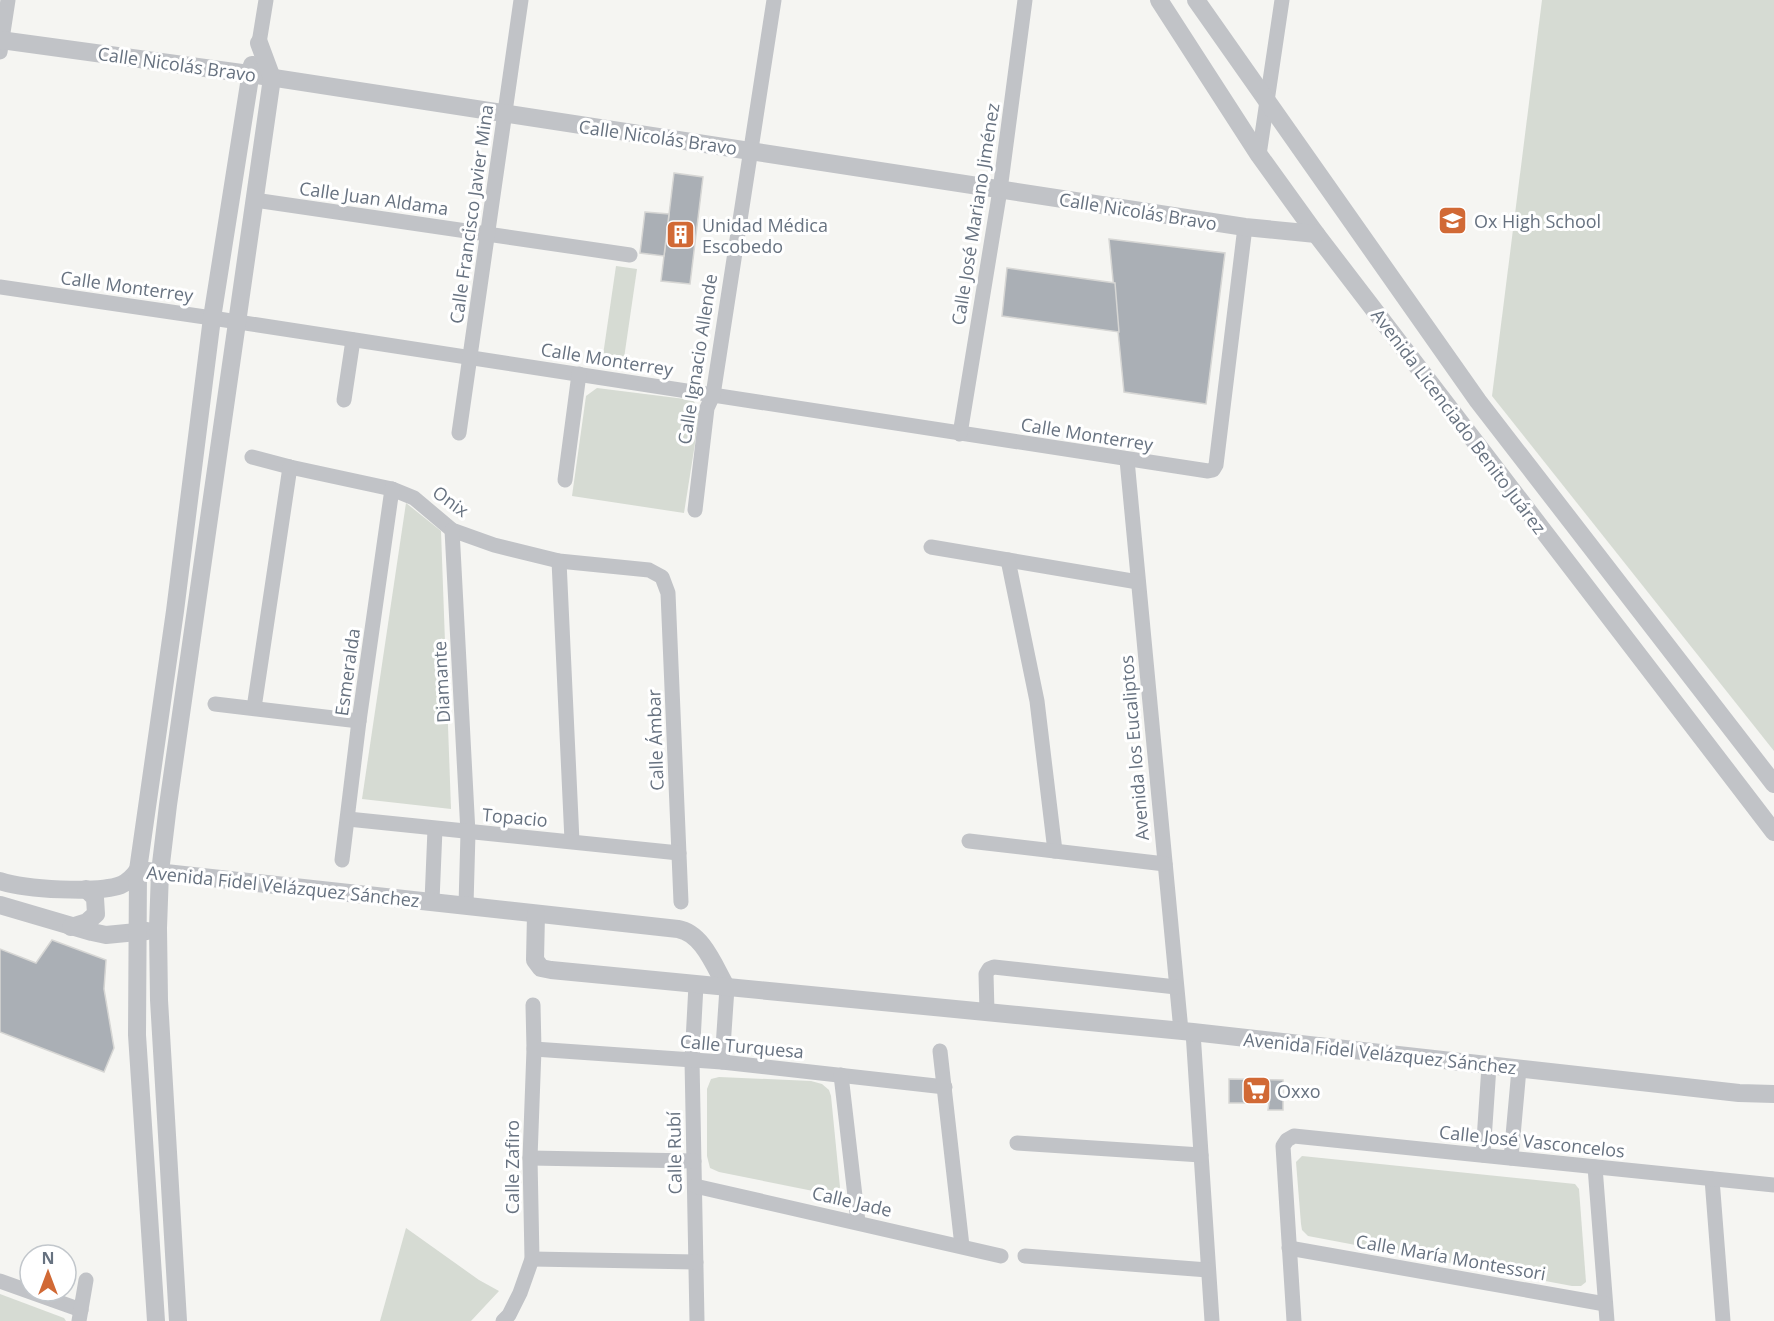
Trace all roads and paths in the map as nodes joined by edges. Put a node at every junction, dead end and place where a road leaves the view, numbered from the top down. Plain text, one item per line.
1 (8, 0) edge
2 (266, 0) edge
3 (521, 0) edge
4 (774, 0) edge
5 (1025, 0) edge
6 (1159, 0) edge
7 (1196, 0) edge
8 (1282, 0) edge
9 (259, 43) junction
10 (1, 44) edge
11 (249, 74) junction
12 (272, 78) junction
13 (1268, 100) junction
14 (505, 114) junction
15 (750, 150) junction
16 (1259, 155) junction
17 (1000, 190) junction
18 (254, 200) junction
19 (1245, 227) junction
20 (488, 234) junction
21 (1316, 234) junction
22 (630, 255) dead end
23 (0, 287) edge
24 (212, 318) junction
25 (237, 323) junction
26 (352, 340) junction
27 (469, 358) junction
28 (579, 374) junction
29 (713, 395) junction
30 (344, 400) dead end
31 (459, 433) dead end
32 (960, 434) junction
33 (252, 457) dead end
34 (1127, 460) junction
35 (290, 467) junction
36 (565, 480) dead end
37 (392, 489) junction
38 (695, 510) dead end
39 (452, 530) junction
40 (931, 547) dead end
41 (1008, 560) junction
42 (559, 561) junction
43 (662, 577) joint
44 (1138, 582) junction
45 (215, 704) dead end
46 (254, 708) junction
47 (359, 721) junction
48 (1774, 784) edge
49 (348, 819) junction
50 (435, 829) junction
51 (1774, 832) edge
52 (468, 833) junction
53 (572, 841) junction
54 (969, 841) dead end
55 (1055, 851) junction
56 (679, 853) junction
57 (342, 860) dead end
58 (1165, 864) junction
59 (138, 870) junction
60 (160, 872) junction
61 (0, 881) edge
62 (86, 889) junction
63 (432, 902) junction
64 (681, 902) dead end
65 (0, 905) edge
66 (466, 905) junction
67 (536, 914) junction
68 (71, 927) junction
69 (158, 928) junction
70 (136, 933) junction
71 (696, 985) junction
72 (1176, 987) junction
73 (727, 988) junction
74 (533, 1005) dead end
75 (987, 1012) junction
76 (1187, 1032) junction
77 (534, 1049) junction
78 (940, 1051) dead end
79 (692, 1060) junction
80 (722, 1062) junction
81 (1489, 1066) junction
82 (1519, 1069) junction
83 (842, 1075) junction
84 (945, 1087) junction
85 (1774, 1094) edge
86 (1017, 1143) dead end
87 (1201, 1155) junction
88 (1483, 1155) junction
89 (530, 1158) junction
90 (1511, 1158) junction
91 (694, 1161) junction
92 (1595, 1167) junction
93 (1712, 1179) junction
94 (1774, 1185) edge
95 (695, 1186) junction
96 (858, 1222) junction
97 (962, 1246) junction
98 (1289, 1248) junction
99 (1001, 1256) dead end
100 (1025, 1256) dead end
101 (532, 1259) junction
102 (696, 1262) junction
103 (1208, 1270) junction
104 (86, 1280) dead end
105 (0, 1281) edge
106 (1605, 1304) junction
107 (80, 1316) edge
108 (156, 1321) edge
109 (178, 1321) edge
110 (503, 1321) edge
111 (697, 1321) edge
112 (1212, 1321) edge
113 (1294, 1321) edge
114 (1607, 1321) edge
115 (1723, 1321) edge

1 - 10 street
2 - 9 street
3 - 14 street, Calle Francisco Javier Mina
4 - 15 street, Calle Ignacio Allende
5 - 17 street, Calle José Mariano Jiménez
6 - 16 street, Avenida Licenciado Benito Juárez
7 - 13 street, Avenida Licenciado Benito Juárez
8 - 13 street
9 - 11 street
9 - 12 street
10 - 11 street, Calle Nicolás Bravo
11 - 12 street, Calle Nicolás Bravo
11 - 24 street
12 - 14 street, Calle Nicolás Bravo
12 - 18 street
13 - 16 street
13 - 48 street, Avenida Licenciado Benito Juárez
14 - 15 street, Calle Nicolás Bravo
14 - 20 street, Calle Francisco Javier Mina
15 - 17 street, Calle Nicolás Bravo
15 - 29 street, Calle Ignacio Allende
16 - 21 street, Avenida Licenciado Benito Juárez
17 - 19 street, Calle Nicolás Bravo
17 - 32 street, Calle José Mariano Jiménez
18 - 20 street, Calle Juan Aldama
18 - 25 street
19 - 21 street, Calle Nicolás Bravo
19 - 34 street, Calle Monterrey
20 - 22 street, Calle Juan Aldama
20 - 27 street, Calle Francisco Javier Mina
21 - 51 street, Avenida Licenciado Benito Juárez
23 - 24 street, Calle Monterrey
24 - 25 street, Calle Monterrey
24 - 59 street
25 - 26 street, Calle Monterrey
25 - 60 street
26 - 27 street, Calle Monterrey
26 - 30 street
27 - 28 street, Calle Monterrey
27 - 31 street, Calle Francisco Javier Mina
28 - 29 street, Calle Monterrey
28 - 36 street
29 - 32 street, Calle Monterrey
29 - 38 street, Calle Ignacio Allende
32 - 34 street, Calle Monterrey
33 - 35 street, Onix
34 - 44 street, Avenida los Eucaliptos
35 - 37 street, Onix
35 - 46 street
37 - 39 street, Onix
37 - 47 street, Esmeralda
39 - 42 street, Onix
39 - 52 street, Diamante
40 - 41 street
41 - 44 street
41 - 55 street
42 - 43 street, Onix
42 - 53 street
43 - 56 street, Calle Ámbar
44 - 58 street, Avenida los Eucaliptos
45 - 46 street
46 - 47 street
47 - 49 street, Esmeralda
49 - 50 street, Topacio
49 - 57 street, Esmeralda
50 - 52 street, Topacio
50 - 63 street
52 - 53 street, Topacio
52 - 66 street, Diamante
53 - 56 street, Topacio
54 - 55 street
55 - 58 street
56 - 64 street, Calle Ámbar
58 - 72 street, Avenida los Eucaliptos
59 - 60 street, Avenida Fidel Velázquez Sánchez
59 - 62 street, Avenida Fidel Velázquez Sánchez
59 - 70 street
60 - 63 street, Avenida Fidel Velázquez Sánchez
60 - 69 street
61 - 62 street, Avenida Fidel Velázquez Sánchez
62 - 68 street
63 - 66 street, Avenida Fidel Velázquez Sánchez
65 - 68 street
66 - 67 street, Avenida Fidel Velázquez Sánchez
67 - 71 street, Avenida Fidel Velázquez Sánchez
67 - 73 street, Avenida Fidel Velázquez Sánchez
68 - 70 street
69 - 70 street
69 - 109 street
70 - 108 street
71 - 73 street, Avenida Fidel Velázquez Sánchez
71 - 79 street, Calle Rubí
72 - 75 street
72 - 76 street, Avenida los Eucaliptos
73 - 75 street, Avenida Fidel Velázquez Sánchez
73 - 80 street
74 - 77 street, Calle Zafiro
75 - 76 street, Avenida Fidel Velázquez Sánchez
76 - 81 street, Avenida Fidel Velázquez Sánchez
76 - 87 street, Avenida los Eucaliptos
77 - 79 street, Calle Turquesa
77 - 89 street, Calle Zafiro
78 - 84 street
79 - 80 street, Calle Turquesa
79 - 91 street, Calle Rubí
80 - 83 street, Calle Turquesa
81 - 82 street, Avenida Fidel Velázquez Sánchez
81 - 88 street
82 - 85 street, Avenida Fidel Velázquez Sánchez
82 - 90 street
83 - 84 street, Calle Turquesa
83 - 96 street
84 - 97 street
86 - 87 street
87 - 103 street, Avenida los Eucaliptos
88 - 90 street, Calle José Vasconcelos
88 - 98 street, Calle José Vasconcelos
89 - 91 street
89 - 101 street, Calle Zafiro
90 - 92 street, Calle José Vasconcelos
91 - 95 street, Calle Rubí
92 - 93 street, Calle José Vasconcelos
92 - 106 street
93 - 94 street, Calle José Vasconcelos
93 - 115 street
95 - 96 street, Calle Jade
95 - 102 street, Calle Rubí
96 - 97 street, Calle Jade
97 - 99 street, Calle Jade
98 - 106 street, Calle María Montessori
98 - 113 street
100 - 103 street
101 - 102 street
101 - 110 street, Calle Zafiro
102 - 111 street, Calle Rubí
103 - 112 street, Avenida los Eucaliptos
104 - 107 street
105 - 107 street
106 - 114 street

